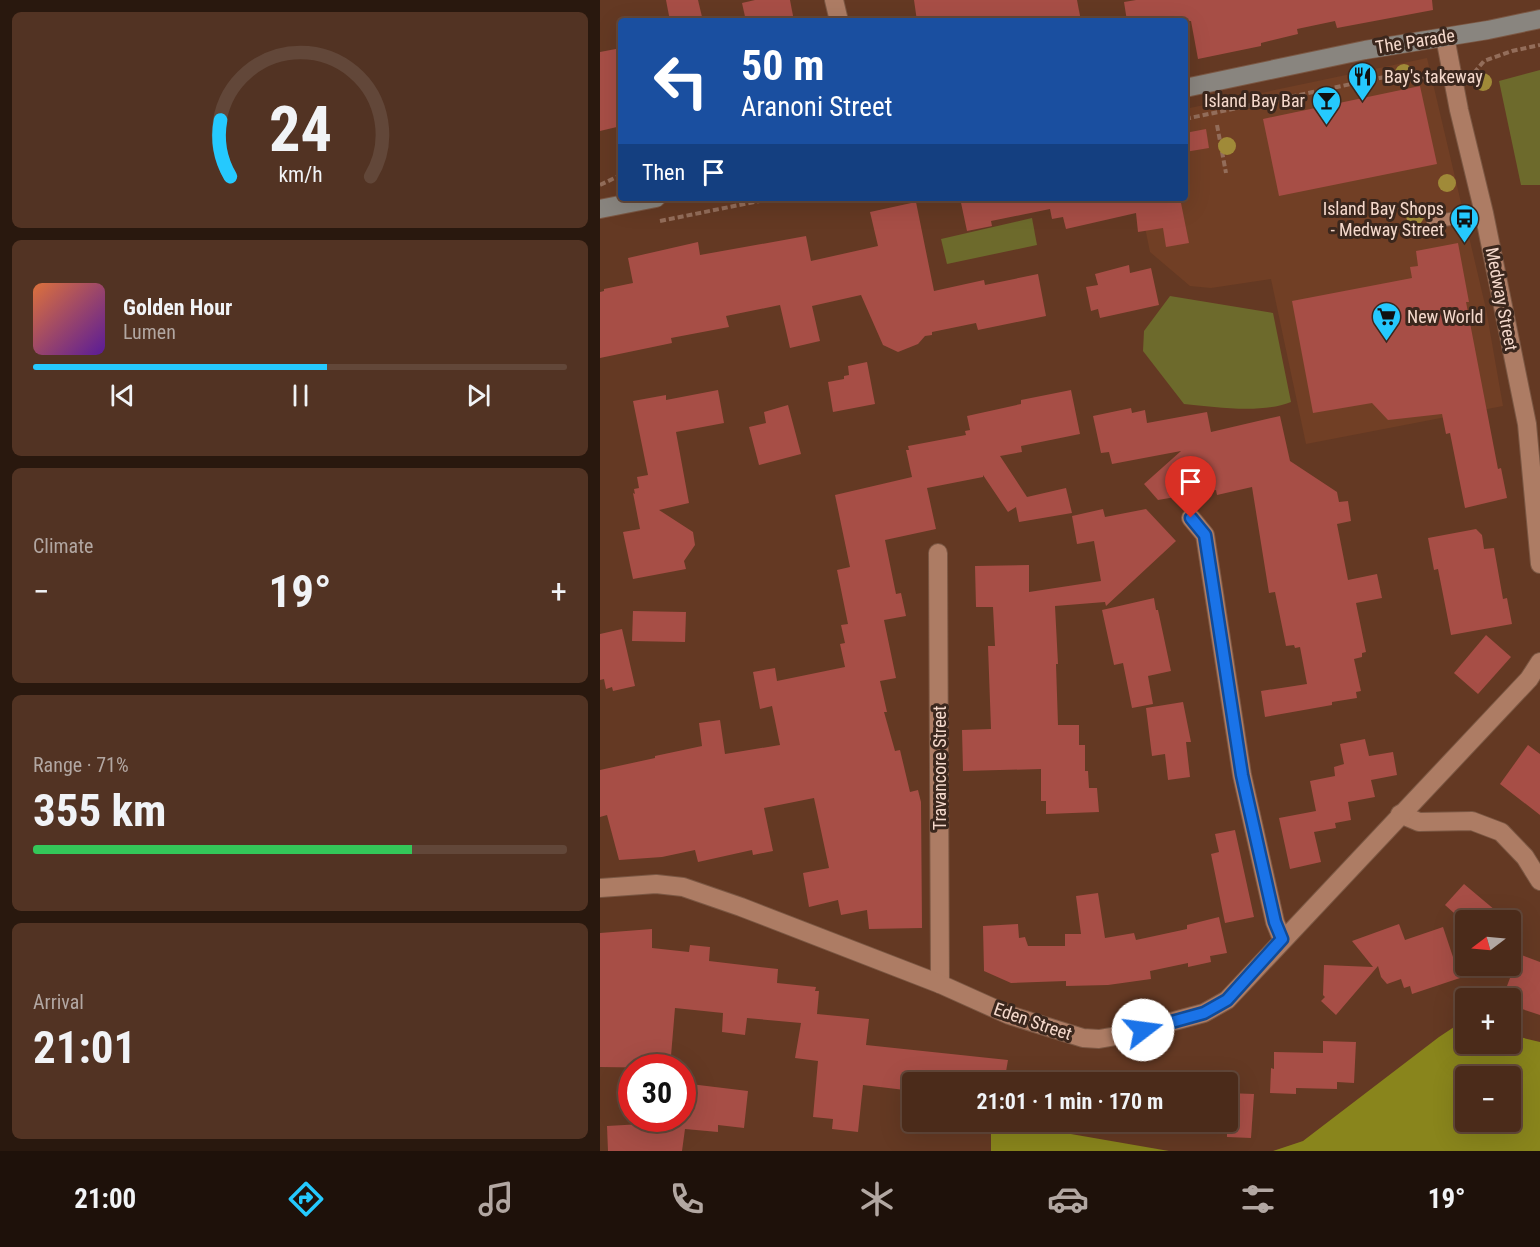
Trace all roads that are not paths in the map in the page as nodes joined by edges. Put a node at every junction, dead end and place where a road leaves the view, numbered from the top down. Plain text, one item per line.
1 (834, 0) edge
2 (838, 18) edge
3 (1540, 19) edge
4 (1444, 37) junction
5 (1188, 87) edge
6 (641, 201) edge
7 (600, 209) edge
8 (1484, 213) junction
9 (1433, 222) dead end
10 (1533, 424) edge
11 (1537, 485) edge
12 (1191, 518) dead end
13 (938, 553) dead end
14 (1540, 564) edge
15 (1540, 662) edge
16 (1400, 814) junction
17 (1540, 881) edge
18 (600, 888) edge
19 (1282, 939) junction
20 (940, 984) junction

1 - 2 street
3 - 4 main road, The Parade
4 - 5 main road, The Parade
4 - 8 street, Medway Street
6 - 7 main road
8 - 9 lane
8 - 10 street, Medway Street
10 - 11 street, Medway Street
11 - 14 street, Medway Street
12 - 19 street
13 - 20 street, Travancore Street
15 - 16 street
16 - 17 street
16 - 19 street, Eden Street
18 - 20 street, Eden Street
19 - 20 street, Eden Street

